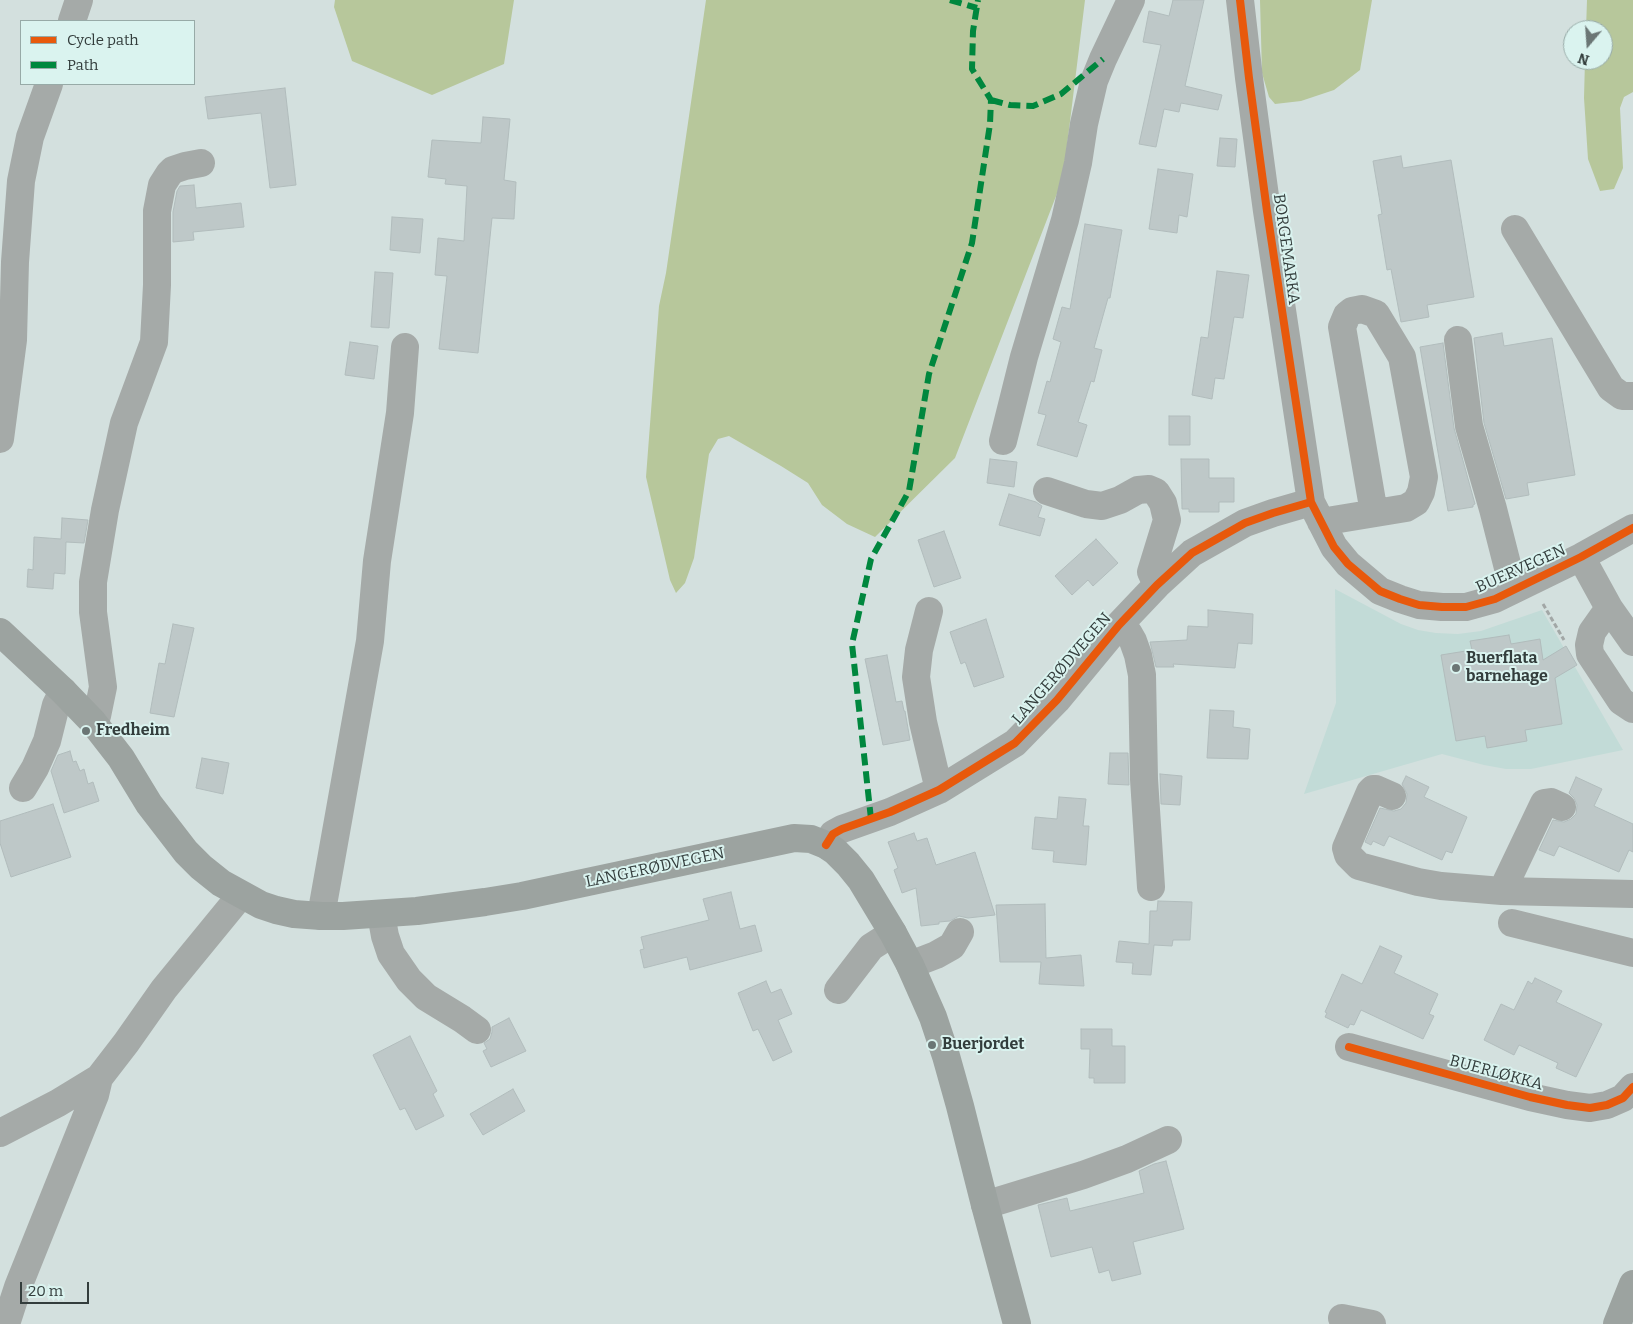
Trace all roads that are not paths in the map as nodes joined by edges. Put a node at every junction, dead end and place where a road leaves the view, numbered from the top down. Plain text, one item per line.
1 (79, 0) edge
2 (1131, 0) edge
3 (1240, 0) edge
4 (72, 20) edge
5 (49, 85) edge
6 (200, 163) dead end
7 (1515, 229) dead end
8 (1458, 340) dead end
9 (405, 347) dead end
10 (1633, 396) edge
11 (0, 439) edge
12 (1003, 441) dead end
13 (1047, 492) dead end
14 (1316, 512) junction
15 (1374, 513) junction
16 (1633, 528) edge
17 (1581, 557) junction
18 (1157, 585) junction
19 (1529, 592) junction
20 (1609, 608) junction
21 (929, 611) dead end
22 (1119, 625) junction
23 (0, 632) edge
24 (1633, 642) edge
25 (64, 692) junction
26 (1633, 709) edge
27 (93, 722) junction
28 (23, 788) dead end
29 (939, 790) junction
30 (1392, 796) dead end
31 (1562, 807) dead end
32 (826, 845) junction
33 (1151, 887) dead end
34 (1502, 890) junction
35 (1633, 894) edge
36 (241, 895) junction
37 (381, 914) junction
38 (320, 916) junction
39 (1512, 923) dead end
40 (960, 932) dead end
41 (893, 933) junction
42 (1633, 953) edge
43 (910, 965) junction
44 (838, 990) dead end
45 (478, 1030) dead end
46 (1349, 1047) dead end
47 (100, 1078) junction
48 (1633, 1088) edge
49 (0, 1133) edge
50 (1168, 1140) dead end
51 (985, 1205) junction
52 (1633, 1284) edge
53 (1342, 1318) dead end
54 (6, 1324) edge
55 (1017, 1324) edge
56 (1372, 1324) edge
57 (1617, 1324) edge

1 - 4 street
2 - 12 street
3 - 14 street, BORGEMARKA
5 - 11 street
6 - 27 street
7 - 10 street
8 - 19 street
9 - 38 street
13 - 18 street
14 - 15 street, LANGERØDVEGEN
14 - 18 street, LANGERØDVEGEN
14 - 19 street, BUERVEGEN
15 - 15 street, LANGERØDVEGEN
16 - 17 street, BUERVEGEN
17 - 19 street, BUERVEGEN
17 - 20 street
18 - 22 street, LANGERØDVEGEN
20 - 24 street
20 - 26 street
21 - 29 street
22 - 29 street, LANGERØDVEGEN
22 - 33 street
23 - 25 main road, LANGERØDVEGEN
25 - 27 main road, LANGERØDVEGEN
25 - 28 street
27 - 36 main road, LANGERØDVEGEN
29 - 32 street, LANGERØDVEGEN
30 - 34 street
31 - 34 street
32 - 37 main road, LANGERØDVEGEN
32 - 41 main road
34 - 35 street
36 - 38 main road, LANGERØDVEGEN
36 - 47 street
37 - 38 main road, LANGERØDVEGEN
37 - 45 street
39 - 42 street
40 - 43 street
41 - 43 main road
41 - 44 street
43 - 51 main road
46 - 48 street, BUERLØKKA
47 - 49 street
47 - 54 street
50 - 51 street
51 - 55 main road
52 - 57 main road
53 - 56 street

